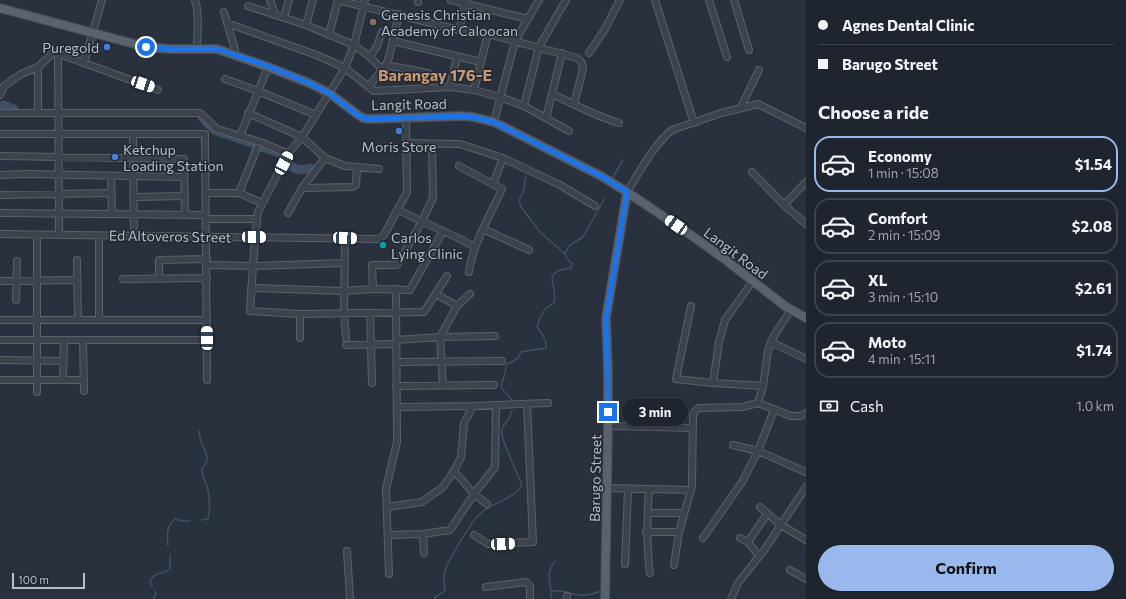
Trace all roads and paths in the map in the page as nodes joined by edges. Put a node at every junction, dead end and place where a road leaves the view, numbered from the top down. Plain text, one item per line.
1 (102, 0) edge
2 (195, 0) edge
3 (270, 0) edge
4 (290, 0) edge
5 (313, 0) edge
6 (338, 0) edge
7 (451, 0) edge
8 (539, 0) edge
9 (566, 0) edge
10 (620, 0) edge
11 (655, 0) edge
12 (709, 0) edge
13 (734, 0) edge
14 (465, 2) edge
15 (365, 3) edge
16 (248, 6) dead end
17 (0, 8) edge
18 (224, 12) dead end
19 (275, 14) junction
20 (399, 14) junction
21 (284, 17) junction
22 (528, 19) junction
23 (227, 23) junction
24 (306, 26) junction
25 (459, 30) junction
26 (382, 32) dead end
27 (93, 33) junction
28 (488, 34) junction
29 (329, 35) junction
30 (393, 40) junction
31 (515, 41) junction
32 (354, 46) junction
33 (539, 47) junction
34 (197, 48) junction
35 (749, 50) dead end
36 (58, 52) junction
37 (562, 53) junction
38 (589, 53) dead end
39 (234, 55) junction
40 (370, 57) junction
41 (457, 57) junction
42 (727, 57) dead end
43 (481, 62) junction
44 (84, 63) junction
45 (268, 66) junction
46 (38, 67) junction
47 (384, 67) junction
48 (345, 68) junction
49 (759, 70) dead end
50 (428, 73) dead end
51 (225, 79) dead end
52 (368, 87) junction
53 (450, 87) junction
54 (158, 90) dead end
55 (474, 90) junction
56 (258, 91) junction
57 (329, 93) junction
58 (552, 94) junction
59 (0, 95) edge
60 (500, 97) junction
61 (574, 104) junction
62 (524, 106) junction
63 (740, 107) junction
64 (38, 111) dead end
65 (0, 113) edge
66 (58, 113) junction
67 (248, 113) junction
68 (316, 114) junction
69 (406, 118) junction
70 (546, 118) junction
71 (494, 122) junction
72 (619, 123) dead end
73 (694, 123) junction
74 (806, 128) edge
75 (569, 131) dead end
76 (0, 134) edge
77 (58, 134) junction
78 (132, 134) junction
79 (240, 136) junction
80 (302, 137) junction
81 (406, 143) junction
82 (432, 144) junction
83 (257, 148) dead end
84 (288, 154) junction
85 (0, 156) edge
86 (58, 157) junction
87 (133, 158) junction
88 (325, 158) junction
89 (503, 158) junction
90 (459, 166) dead end
91 (357, 168) junction
92 (379, 169) dead end
93 (752, 172) dead end
94 (0, 175) edge
95 (58, 176) junction
96 (112, 176) junction
97 (133, 177) junction
98 (184, 177) junction
99 (493, 184) junction
100 (805, 185) edge
101 (302, 188) junction
102 (627, 192) junction
103 (112, 193) junction
104 (206, 193) junction
105 (59, 194) junction
106 (238, 194) junction
107 (0, 195) edge
108 (185, 196) junction
109 (133, 197) junction
110 (262, 203) junction
111 (784, 205) junction
112 (595, 206) dead end
113 (398, 210) junction
114 (288, 212) dead end
115 (0, 213) edge
116 (59, 214) junction
117 (112, 214) junction
118 (133, 214) junction
119 (185, 215) junction
120 (206, 217) junction
121 (256, 219) junction
122 (422, 221) junction
123 (806, 224) edge
124 (483, 229) junction
125 (443, 231) junction
126 (0, 234) edge
127 (37, 235) junction
128 (59, 235) junction
129 (99, 236) junction
130 (134, 236) junction
131 (206, 237) junction
132 (254, 237) junction
133 (345, 238) junction
134 (475, 247) junction
135 (529, 250) dead end
136 (77, 260) dead end
137 (17, 261) dead end
138 (207, 262) junction
139 (344, 263) junction
140 (253, 266) junction
141 (469, 272) dead end
142 (447, 276) dead end
143 (207, 278) junction
144 (123, 279) dead end
145 (159, 279) junction
146 (37, 280) junction
147 (76, 280) junction
148 (0, 281) edge
149 (17, 281) junction
150 (752, 282) junction
151 (251, 288) junction
152 (373, 289) junction
153 (396, 289) junction
154 (344, 291) junction
155 (436, 294) junction
156 (470, 294) dead end
157 (16, 300) dead end
158 (456, 306) junction
159 (691, 306) dead end
160 (791, 310) junction
161 (370, 313) junction
162 (300, 314) junction
163 (344, 314) junction
164 (396, 314) junction
165 (806, 318) edge
166 (0, 320) edge
167 (36, 320) junction
168 (78, 320) junction
169 (99, 320) junction
170 (207, 320) junction
171 (495, 336) dead end
172 (440, 337) junction
173 (300, 338) dead end
174 (346, 338) dead end
175 (0, 340) edge
176 (64, 340) junction
177 (83, 340) junction
178 (207, 340) junction
179 (36, 341) junction
180 (396, 342) junction
181 (771, 342) junction
182 (370, 345) junction
183 (346, 346) dead end
184 (806, 359) edge
185 (0, 360) edge
186 (37, 361) junction
187 (63, 361) junction
188 (442, 361) junction
189 (502, 361) dead end
190 (396, 362) junction
191 (0, 380) edge
192 (37, 380) junction
193 (63, 380) junction
194 (84, 380) junction
195 (207, 380) dead end
196 (372, 383) dead end
197 (713, 383) junction
198 (443, 385) junction
199 (494, 385) dead end
200 (396, 386) junction
201 (763, 386) junction
202 (84, 391) dead end
203 (37, 392) dead end
204 (548, 403) dead end
205 (758, 403) junction
206 (527, 404) junction
207 (496, 405) junction
208 (396, 406) junction
209 (473, 406) junction
210 (774, 410) junction
211 (806, 413) edge
212 (608, 426) junction
213 (693, 428) junction
214 (733, 445) dead end
215 (758, 451) junction
216 (454, 471) junction
217 (806, 472) edge
218 (806, 487) edge
219 (607, 488) junction
220 (628, 489) junction
221 (649, 489) junction
222 (691, 490) junction
223 (474, 494) junction
224 (804, 497) edge
225 (487, 504) dead end
226 (387, 507) junction
227 (760, 507) dead end
228 (648, 513) junction
229 (684, 513) junction
230 (767, 514) junction
231 (781, 525) junction
232 (646, 532) junction
233 (679, 532) junction
234 (423, 534) junction
235 (389, 535) junction
236 (474, 535) dead end
237 (703, 538) dead end
238 (740, 538) dead end
239 (806, 540) edge
240 (748, 542) junction
241 (347, 551) dead end
242 (424, 553) dead end
243 (759, 556) junction
244 (625, 564) dead end
245 (674, 566) dead end
246 (790, 570) dead end
247 (650, 572) dead end
248 (389, 574) dead end
249 (806, 579) edge
250 (486, 587) dead end
251 (350, 599) edge
252 (530, 599) edge
253 (605, 599) edge
254 (731, 599) edge

1 - 27 street
2 - 34 street
3 - 19 street
4 - 21 street
5 - 24 street
6 - 15 street
6 - 29 street
7 - 14 street
8 - 22 street
9 - 33 street
10 - 38 street
11 - 73 street
12 - 42 street
13 - 35 street
14 - 22 street
14 - 25 street
15 - 20 street
15 - 32 street
16 - 19 street
17 - 27 main road, Langit Road
18 - 23 street
19 - 21 street
20 - 25 street
20 - 30 street
21 - 24 street
22 - 31 street
23 - 39 street
23 - 48 street
24 - 29 street
25 - 28 street
26 - 40 street
27 - 34 main road, Langit Road
27 - 44 street
28 - 31 street
28 - 43 street
29 - 32 street
30 - 41 street
30 - 47 street
31 - 33 street
31 - 60 street
32 - 40 street
32 - 48 street
33 - 37 street
33 - 62 street
34 - 39 main road, Langit Road
36 - 44 street
36 - 46 street
36 - 66 street
37 - 58 street
37 - 61 street
39 - 45 main road, Langit Road
40 - 47 street
41 - 43 street
41 - 53 street
43 - 55 street
44 - 54 street
45 - 56 street
45 - 57 main road, Langit Road
46 - 59 street
46 - 64 street
47 - 50 street
47 - 52 street
48 - 52 street
48 - 57 street
49 - 63 street
51 - 56 street
52 - 53 street
53 - 55 street
55 - 60 street
56 - 67 street
56 - 68 street
57 - 68 street
57 - 69 main road, Langit Road
58 - 61 street
58 - 70 street
60 - 62 street
60 - 71 street
61 - 72 street
62 - 70 street
63 - 73 street
63 - 74 street
65 - 66 street
66 - 77 street
66 - 79 street
67 - 79 street
67 - 80 street
68 - 80 street
69 - 71 main road, Langit Road
69 - 81 street, Ed Altoveros Street
70 - 75 street
71 - 102 main road, Langit Road
73 - 102 street
76 - 77 street
77 - 78 street
77 - 86 street
78 - 87 street
78 - 104 street
79 - 84 street
80 - 84 street
80 - 88 street
81 - 82 street
81 - 113 street, Ed Altoveros Street
82 - 89 street
82 - 122 street
83 - 106 street
84 - 110 street
85 - 86 street
86 - 87 street
86 - 95 street
87 - 97 street
87 - 98 street
88 - 91 street
88 - 101 street
89 - 99 street
89 - 112 street
90 - 99 street
91 - 92 street
91 - 101 street
93 - 111 street
94 - 95 street
95 - 96 street
95 - 105 street
96 - 97 street
96 - 103 street
97 - 98 street
97 - 109 street
98 - 108 street
99 - 124 street
100 - 111 street
101 - 114 street
102 - 150 main road, Langit Road
102 - 212 main road, Barugo Street
103 - 105 street
103 - 117 street
104 - 106 street
104 - 120 street
105 - 107 street
105 - 116 street
106 - 110 street
108 - 109 street
108 - 119 street
109 - 118 street
110 - 121 street
111 - 123 street
113 - 122 street
113 - 133 street, Ed Altoveros Street
115 - 116 street
116 - 117 street
116 - 128 street
117 - 118 street
118 - 119 street
118 - 130 street
119 - 120 street
120 - 121 street
120 - 131 street
121 - 132 street
122 - 125 street
122 - 152 street
124 - 134 street
124 - 135 street
125 - 134 street
125 - 153 street
126 - 127 street, Ed Altoveros Street
127 - 128 street, Ed Altoveros Street
127 - 146 street
128 - 129 street, Ed Altoveros Street
129 - 130 street, Ed Altoveros Street
129 - 169 street
130 - 131 street, Ed Altoveros Street
131 - 132 street, Ed Altoveros Street
131 - 138 street
132 - 133 street, Ed Altoveros Street
132 - 140 street
133 - 139 street
134 - 141 street
136 - 147 street
137 - 149 street
138 - 140 street
138 - 143 street
138 - 145 street
139 - 140 street
139 - 154 street
140 - 151 street
142 - 155 street
143 - 145 street
143 - 170 street
144 - 145 street
146 - 147 street
146 - 149 street
146 - 167 street
147 - 168 street
148 - 149 street
149 - 157 street
150 - 160 main road, Langit Road
150 - 197 street
151 - 154 street
151 - 162 street
152 - 153 street
152 - 154 street
153 - 164 street
154 - 163 street
155 - 158 street
155 - 164 street
156 - 158 street
158 - 172 street
159 - 197 street
160 - 165 main road, Langit Road
160 - 181 street
161 - 163 street
161 - 164 street
161 - 182 street
162 - 163 street
162 - 173 street
163 - 174 street
164 - 180 street
166 - 167 street
167 - 168 street
167 - 179 street
168 - 169 street
169 - 170 street
170 - 178 street
171 - 172 street
172 - 180 street
172 - 188 street
175 - 179 street
176 - 177 street
176 - 179 street
176 - 187 street
177 - 178 street
177 - 194 street
178 - 195 street
179 - 186 street
180 - 182 street
180 - 190 street
181 - 184 street
181 - 201 street
182 - 183 street
182 - 196 street
185 - 186 street
186 - 187 street
186 - 192 street
187 - 193 street
188 - 189 street
188 - 190 street
188 - 198 street
190 - 200 street
191 - 192 street
192 - 193 street
192 - 203 street
193 - 194 street
194 - 202 street
197 - 201 street
198 - 199 street
198 - 200 street
200 - 208 street
201 - 205 street
204 - 206 street
205 - 210 street
205 - 213 street
206 - 207 street
206 - 236 street
207 - 209 street
207 - 223 street
208 - 209 street
208 - 226 street
209 - 216 street
210 - 211 street
210 - 215 street
212 - 213 street
212 - 219 main road, Barugo Street
213 - 222 street
214 - 215 street
215 - 217 street
215 - 237 street
216 - 223 street
216 - 226 street
218 - 224 street
219 - 220 street
219 - 253 main road, Barugo Street
220 - 221 street
220 - 244 street
221 - 222 street
221 - 228 street
222 - 229 street
223 - 225 street
223 - 234 street
224 - 231 street
226 - 235 street
227 - 230 street
228 - 229 street
228 - 232 street
229 - 233 street
230 - 231 street
230 - 240 street
231 - 239 street
231 - 243 street
232 - 233 street
232 - 247 street
233 - 245 street
234 - 235 street
234 - 242 street
235 - 248 street
238 - 240 street
240 - 243 street
241 - 251 street
243 - 254 street
246 - 249 street
250 - 252 street

